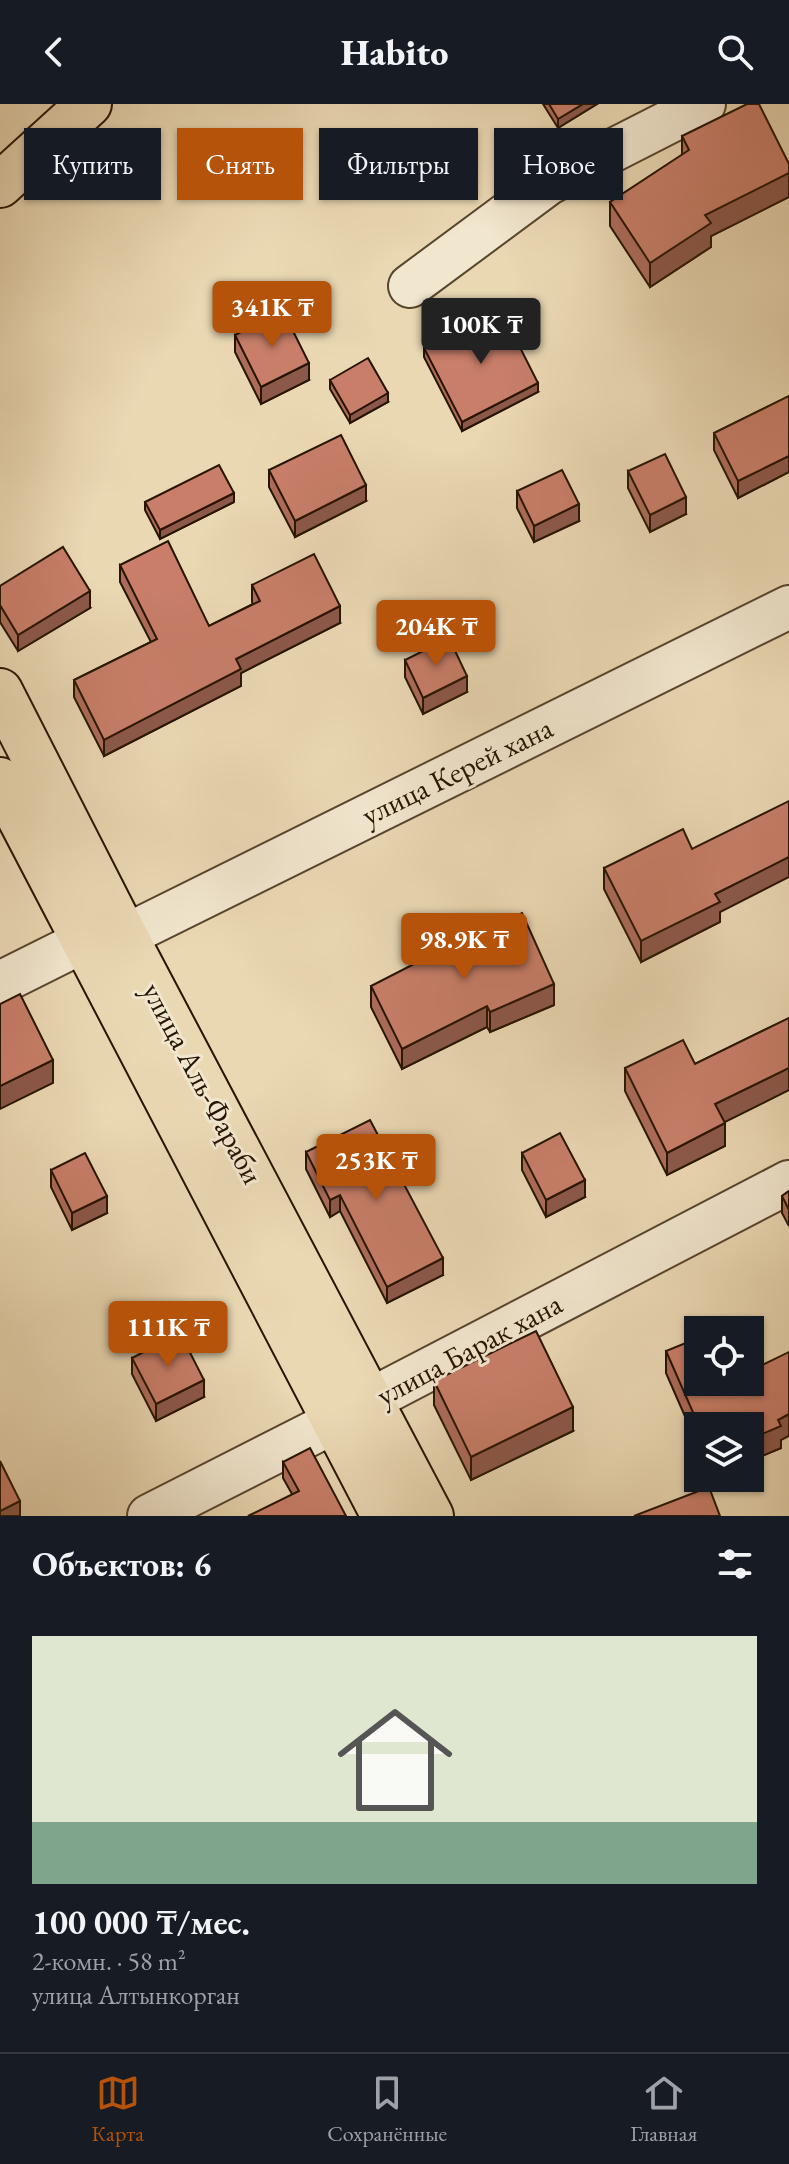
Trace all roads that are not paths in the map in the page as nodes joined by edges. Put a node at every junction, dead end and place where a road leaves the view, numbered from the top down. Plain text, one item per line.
1 (89, 104) edge
2 (704, 104) edge
3 (0, 185) edge
4 (410, 286) dead end
5 (789, 607) edge
6 (0, 691) edge
7 (0, 780) edge
8 (104, 938) junction
9 (0, 983) edge
10 (789, 1182) edge
11 (352, 1411) junction
12 (149, 1516) edge
13 (384, 1516) edge
14 (431, 1516) edge

1 - 3 main road
2 - 4 street
5 - 8 street, улица Керей хана
6 - 8 main road, улица Аль-Фараби
7 - 8 main road, улица Аль-Фараби
8 - 9 street, улица Керей хана
8 - 11 main road, улица Аль-Фараби
10 - 11 street, улица Барак хана
11 - 12 street, улица Барак хана
11 - 13 main road, улица Аль-Фараби
11 - 14 main road, улица Аль-Фараби

